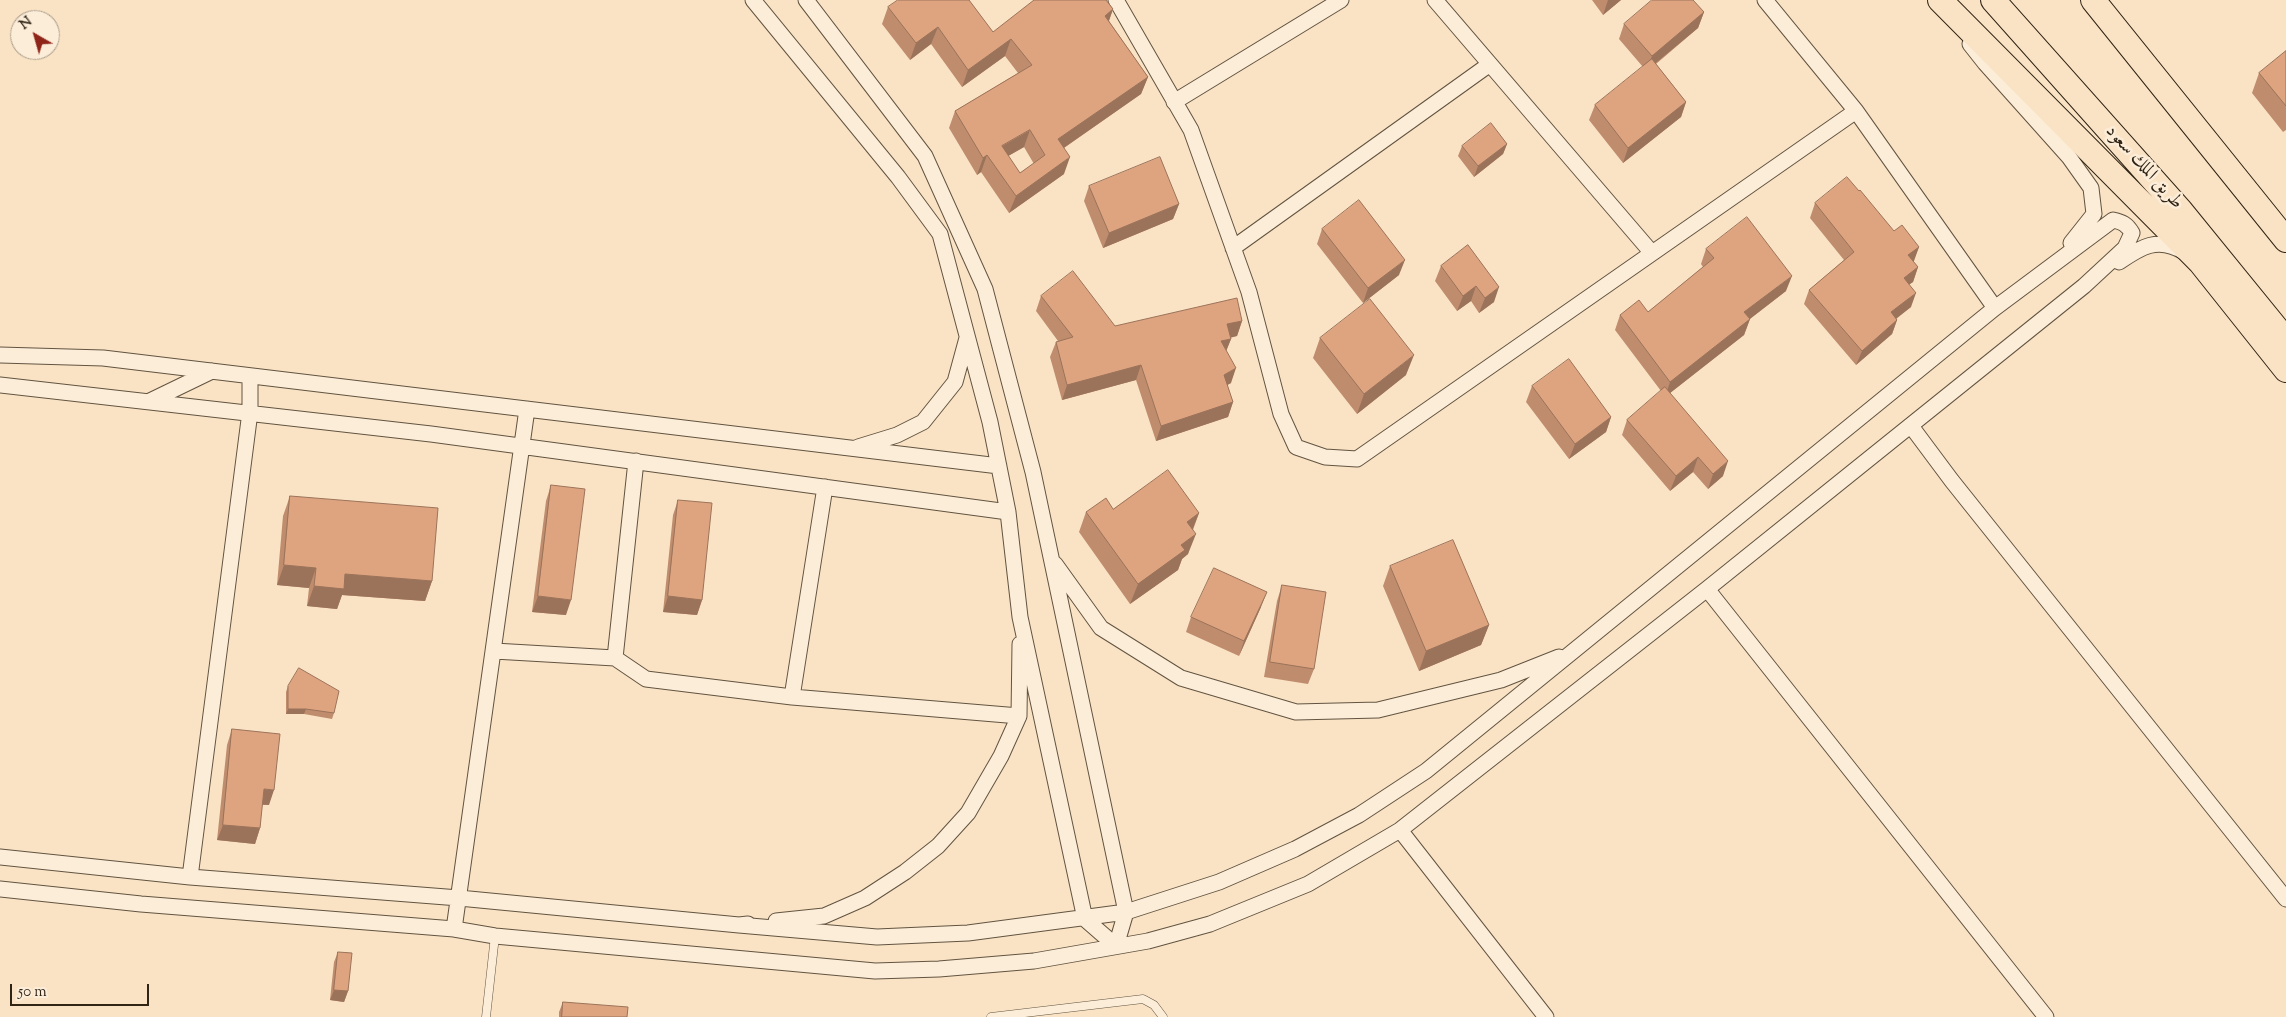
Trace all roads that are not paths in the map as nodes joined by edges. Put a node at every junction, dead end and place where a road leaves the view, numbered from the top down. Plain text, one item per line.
1 (753, 0) edge
2 (806, 0) edge
3 (1116, 0) edge
4 (1341, 0) edge
5 (1435, 0) edge
6 (1765, 0) edge
7 (1939, 0) edge
8 (1993, 0) edge
9 (2093, 0) edge
10 (1490, 64) junction
11 (1174, 102) junction
12 (1856, 111) junction
13 (2286, 240) edge
14 (1233, 248) junction
15 (1652, 254) junction
16 (2058, 259) junction
17 (2200, 262) junction
18 (2084, 286) junction
19 (1995, 308) junction
20 (968, 337) junction
21 (2286, 340) edge
22 (0, 355) edge
23 (2286, 370) edge
24 (212, 371) junction
25 (250, 376) junction
26 (0, 385) edge
27 (150, 401) junction
28 (526, 409) junction
29 (250, 412) junction
30 (1911, 426) junction
31 (522, 446) junction
32 (853, 448) junction
33 (636, 461) junction
34 (999, 466) junction
35 (825, 487) junction
36 (1008, 512) junction
37 (1052, 559) junction
38 (1708, 589) junction
39 (1020, 617) junction
40 (494, 651) junction
41 (1574, 651) junction
42 (615, 658) junction
43 (792, 697) junction
44 (1019, 716) junction
45 (1400, 830) junction
46 (0, 857) edge
47 (190, 877) junction
48 (0, 889) edge
49 (459, 898) junction
50 (2286, 899) edge
51 (1126, 912) junction
52 (1085, 919) junction
53 (739, 925) junction
54 (454, 928) junction
55 (495, 936) junction
56 (1116, 946) junction
57 (486, 1017) edge
58 (991, 1017) edge
59 (1164, 1017) edge
60 (1546, 1017) edge
61 (2046, 1017) edge

1 - 20 street
2 - 37 street
3 - 11 street
4 - 11 street
5 - 10 street
6 - 12 street
7 - 16 street
7 - 17 main road
8 - 21 main road, طريق الملك سعود
9 - 13 main road
10 - 14 street
10 - 15 street
11 - 14 street
12 - 15 street
12 - 19 street
14 - 15 street
16 - 18 street
16 - 19 street
17 - 18 street
17 - 23 main road
18 - 30 street
19 - 41 street
20 - 32 street
20 - 34 street
22 - 24 street
24 - 25 street
24 - 27 street
25 - 28 street
25 - 29 street
26 - 27 street
27 - 29 street
28 - 31 street
28 - 32 street
29 - 31 street
29 - 47 street
30 - 38 street
30 - 50 street
31 - 33 street
31 - 40 street
32 - 34 street
33 - 35 street
33 - 42 street
34 - 36 street
35 - 36 street
35 - 43 street
36 - 39 street
37 - 41 street
37 - 51 street
38 - 45 street
38 - 61 street
39 - 44 street
39 - 52 street
40 - 42 street
40 - 49 street
41 - 51 street
42 - 43 street
43 - 44 street
44 - 53 street
45 - 56 street
45 - 60 street
46 - 47 street
47 - 49 street
48 - 54 street
49 - 53 street
49 - 54 street
51 - 52 street
51 - 56 street
52 - 53 street
52 - 56 street
54 - 55 street
55 - 56 street
55 - 57 lane
58 - 59 lane

